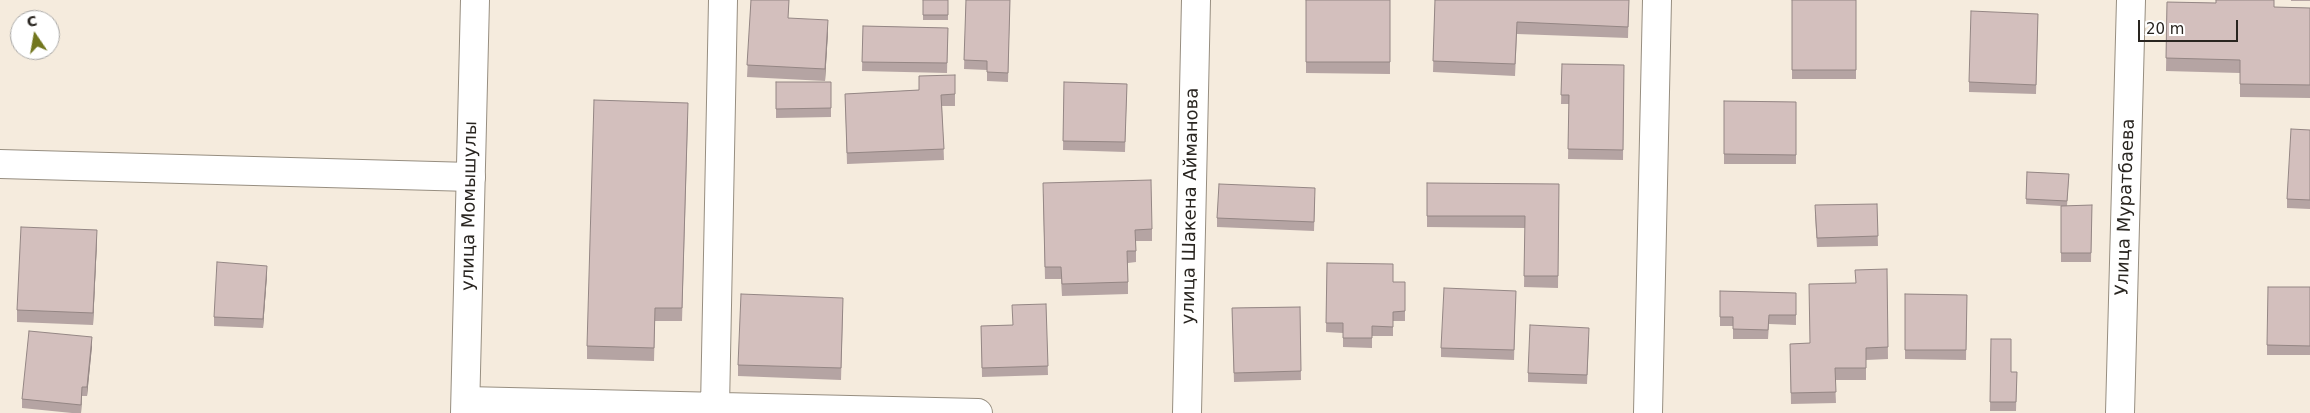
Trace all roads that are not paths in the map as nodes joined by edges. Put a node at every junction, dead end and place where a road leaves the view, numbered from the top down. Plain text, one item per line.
1 (475, 0) edge
2 (723, 0) edge
3 (1196, 0) edge
4 (1657, 0) edge
5 (2131, 0) edge
6 (0, 164) edge
7 (471, 177) junction
8 (465, 407) edge
9 (715, 407) junction
10 (978, 413) edge
11 (1187, 413) edge
12 (1648, 413) edge
13 (2120, 413) edge

1 - 7 street, улица Момышулы
2 - 9 street
3 - 11 street, улица Шакена Айманова
4 - 12 street
5 - 13 street, Улица Муратбаева
6 - 7 street
7 - 8 street, улица Момышулы
8 - 9 street
9 - 10 street

